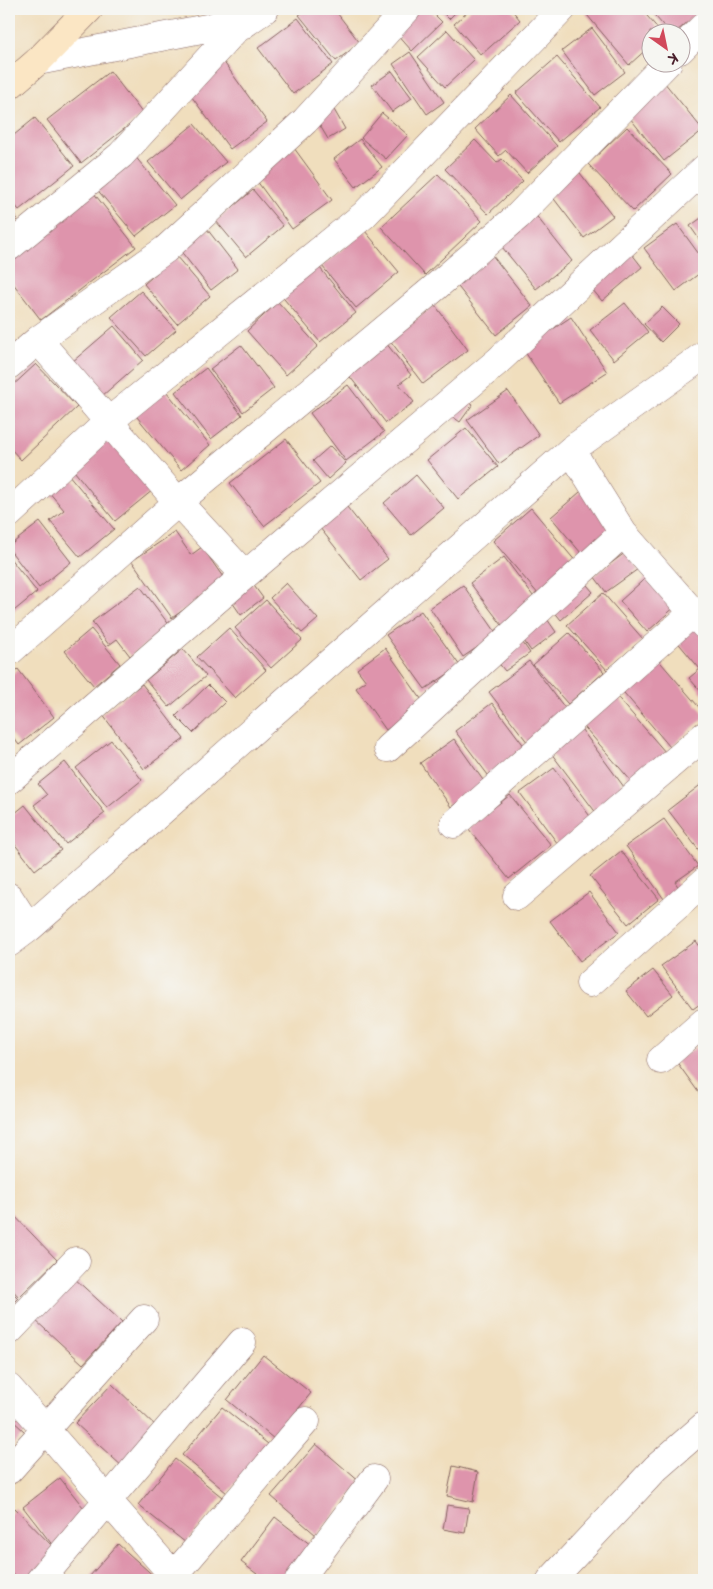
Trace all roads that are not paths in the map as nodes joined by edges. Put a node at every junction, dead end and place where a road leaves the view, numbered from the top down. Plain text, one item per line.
1 (89, 9) edge
2 (257, 9) edge
3 (265, 9) edge
4 (406, 9) edge
5 (562, 9) edge
6 (704, 26) edge
7 (690, 40) edge
8 (38, 61) junction
9 (658, 72) edge
10 (9, 86) edge
11 (704, 169) edge
12 (9, 247) edge
13 (38, 340) junction
14 (704, 355) edge
15 (9, 365) edge
16 (108, 422) junction
17 (571, 450) junction
18 (178, 502) junction
19 (9, 514) edge
20 (623, 533) junction
21 (245, 575) junction
22 (699, 618) edge
23 (9, 652) edge
24 (704, 736) edge
25 (388, 748) dead end
26 (9, 780) edge
27 (454, 824) dead end
28 (704, 882) edge
29 (517, 896) dead end
30 (9, 898) edge
31 (19, 936) edge
32 (590, 983) dead end
33 (704, 1022) edge
34 (661, 1060) dead end
35 (76, 1261) dead end
36 (144, 1319) dead end
37 (9, 1331) edge
38 (242, 1342) dead end
39 (9, 1388) edge
40 (306, 1421) dead end
41 (704, 1426) edge
42 (45, 1428) junction
43 (9, 1470) edge
44 (374, 1479) dead end
45 (108, 1501) junction
46 (175, 1579) edge
47 (40, 1580) edge
48 (299, 1580) edge
49 (551, 1580) edge

1 - 8 main road
2 - 8 street
3 - 12 street
4 - 13 street
5 - 16 street
6 - 7 street
8 - 10 main road
9 - 18 street
11 - 21 street
13 - 15 street
13 - 16 street
14 - 17 street
16 - 18 street
16 - 19 street
17 - 20 street
17 - 31 street
18 - 21 street
18 - 23 street
20 - 22 street
20 - 25 street
21 - 26 street
22 - 27 street
24 - 29 street
28 - 32 street
30 - 31 street
33 - 34 street
35 - 37 street
36 - 42 street
38 - 45 street
39 - 42 street
40 - 46 street
41 - 49 street
42 - 43 street
42 - 45 street
44 - 48 street
45 - 46 street
45 - 47 street

